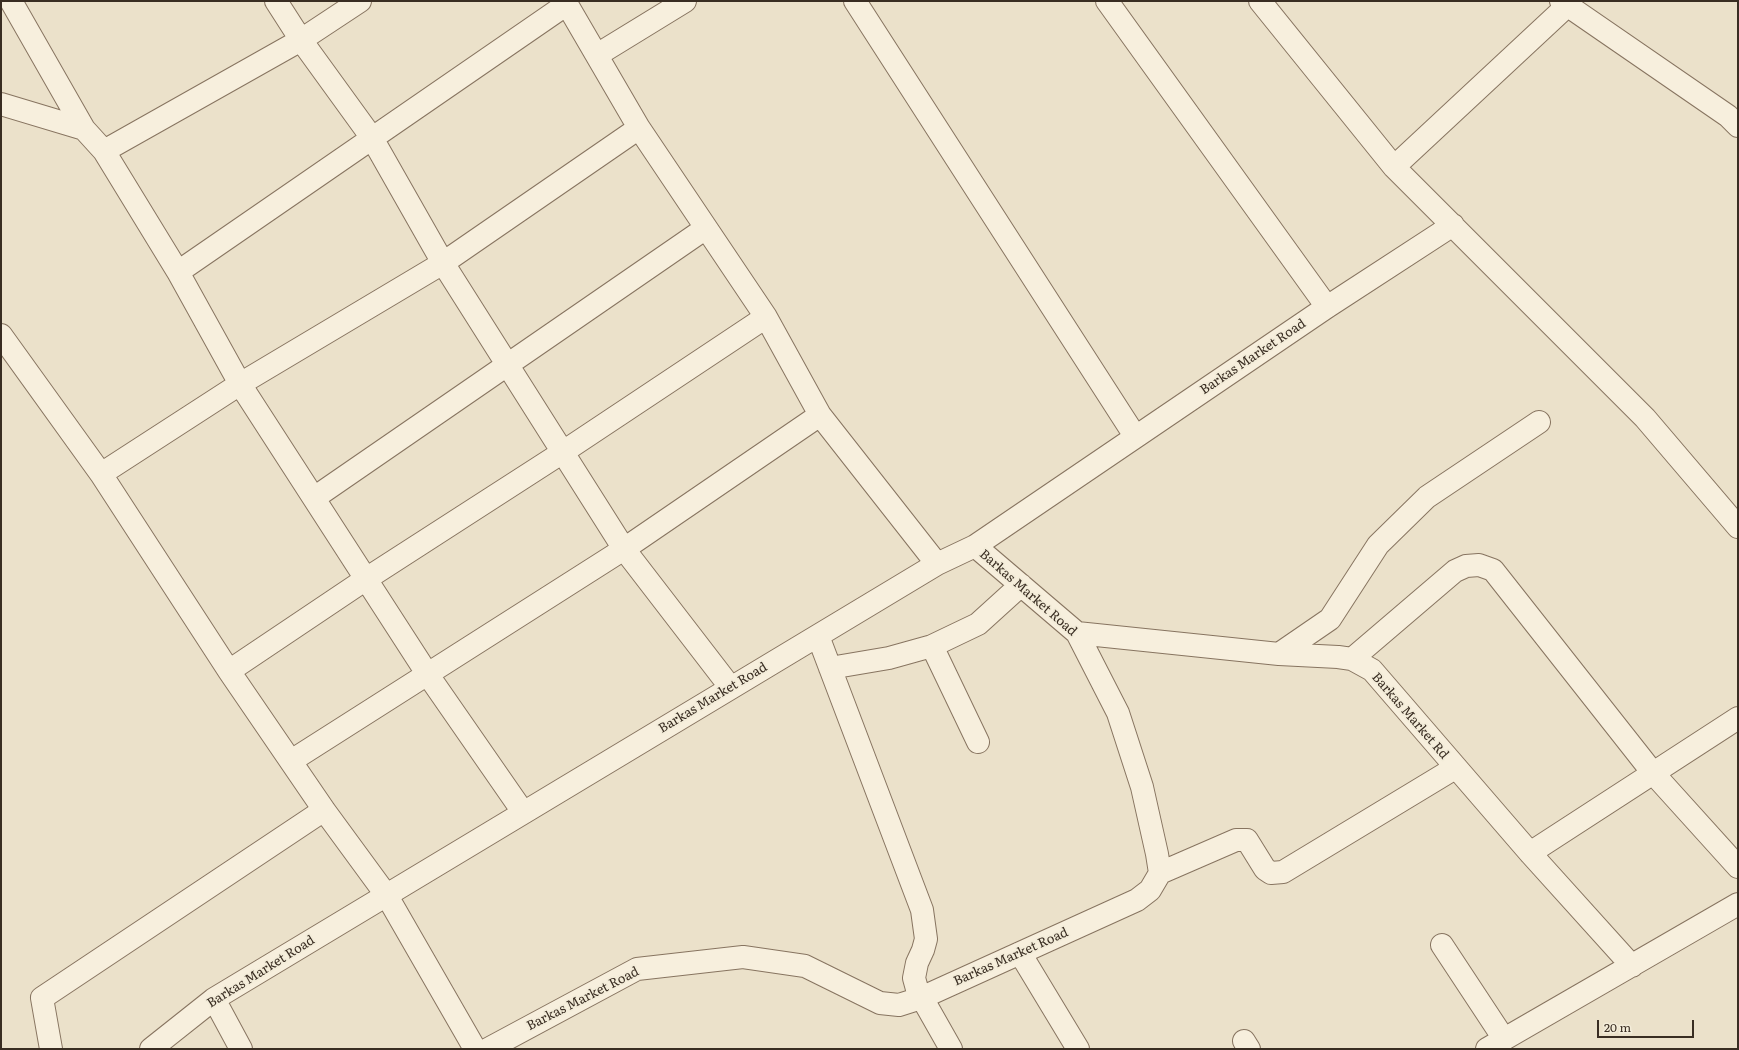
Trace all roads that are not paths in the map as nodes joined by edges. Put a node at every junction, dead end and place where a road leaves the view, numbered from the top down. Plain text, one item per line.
1 (11, 1) edge
2 (276, 1) edge
3 (360, 1) edge
4 (685, 1) edge
5 (855, 1) edge
6 (1107, 1) edge
7 (1260, 1) edge
8 (566, 2) edge
9 (1564, 3) edge
10 (301, 40) junction
11 (597, 55) junction
12 (1, 104) edge
13 (1735, 117) edge
14 (639, 128) junction
15 (84, 129) junction
16 (372, 138) junction
17 (104, 151) junction
18 (1394, 167) junction
19 (1453, 225) junction
20 (706, 228) junction
21 (443, 263) junction
22 (178, 272) junction
23 (1327, 307) junction
24 (766, 317) junction
25 (1, 335) edge
26 (507, 365) junction
27 (240, 384) junction
28 (820, 415) junction
29 (1539, 422) dead end
30 (1135, 436) junction
31 (563, 452) junction
32 (101, 474) junction
33 (314, 498) junction
34 (1738, 527) edge
35 (975, 546) junction
36 (624, 549) junction
37 (937, 564) junction
38 (366, 579) junction
39 (1021, 585) junction
40 (1077, 633) junction
41 (818, 636) junction
42 (932, 646) junction
43 (1279, 654) junction
44 (1352, 659) junction
45 (830, 668) junction
46 (229, 671) junction
47 (428, 675) junction
48 (731, 688) junction
49 (1738, 718) edge
50 (978, 742) dead end
51 (291, 761) junction
52 (1455, 768) junction
53 (1654, 773) junction
54 (324, 810) junction
55 (523, 812) junction
56 (1530, 853) junction
57 (1738, 868) edge
58 (1160, 874) junction
59 (387, 896) junction
60 (1738, 904) edge
61 (1442, 946) dead end
62 (1020, 953) junction
63 (1632, 966) junction
64 (921, 998) junction
65 (214, 999) junction
66 (1496, 1044) edge
67 (51, 1049) edge
68 (151, 1049) edge
69 (241, 1049) edge
70 (475, 1049) edge
71 (488, 1049) edge
72 (951, 1049) edge
73 (1078, 1049) edge

1 - 15 street
2 - 10 street
3 - 10 street
4 - 11 street
5 - 30 street
6 - 23 street
7 - 18 street
8 - 11 street
8 - 16 street
9 - 13 street
9 - 18 street
10 - 16 street
10 - 17 street
11 - 14 street
12 - 15 street
14 - 20 street
14 - 21 street
15 - 17 street
16 - 21 street
16 - 22 street
17 - 22 street
18 - 19 street
19 - 23 street, Barkas Market Road
19 - 34 street
20 - 24 street
20 - 26 street
21 - 26 street
21 - 27 street
22 - 27 street
23 - 30 street, Barkas Market Road
24 - 28 street
24 - 31 street
25 - 32 street
26 - 31 street
26 - 33 street
27 - 32 street
27 - 33 street
28 - 36 street
28 - 37 street
29 - 43 street
30 - 35 street, Barkas Market Road
31 - 36 street
31 - 38 street
32 - 46 street
33 - 38 street
35 - 37 street, Barkas Market Road
35 - 39 street, Barkas Market Road
36 - 47 street
36 - 48 street
37 - 41 street, Barkas Market Road
38 - 46 street
38 - 47 street
39 - 40 street, Barkas Market Road
39 - 42 street
40 - 43 street, Barkas Market Rd
40 - 58 street, Barkas Market Road
41 - 45 street
41 - 48 street, Barkas Market Road
42 - 45 street
42 - 50 street
43 - 44 street, Barkas Market Rd
44 - 52 street, Barkas Market Rd
44 - 53 street
45 - 64 street
46 - 51 street
47 - 51 street
47 - 55 street
48 - 55 street, Barkas Market Road
49 - 53 street
51 - 54 street
52 - 56 street, Barkas Market Rd
52 - 58 street
53 - 56 street
53 - 57 street
54 - 59 street
54 - 67 street
55 - 59 street, Barkas Market Road
56 - 63 street, Barkas Market Rd
58 - 62 street, Barkas Market Road
59 - 65 street, Barkas Market Road
59 - 70 street
60 - 63 street
61 - 66 street
62 - 64 street, Barkas Market Road
62 - 73 street
63 - 66 street
64 - 71 street, Barkas Market Road
64 - 72 street
65 - 68 street, Barkas Market Road
65 - 69 street

